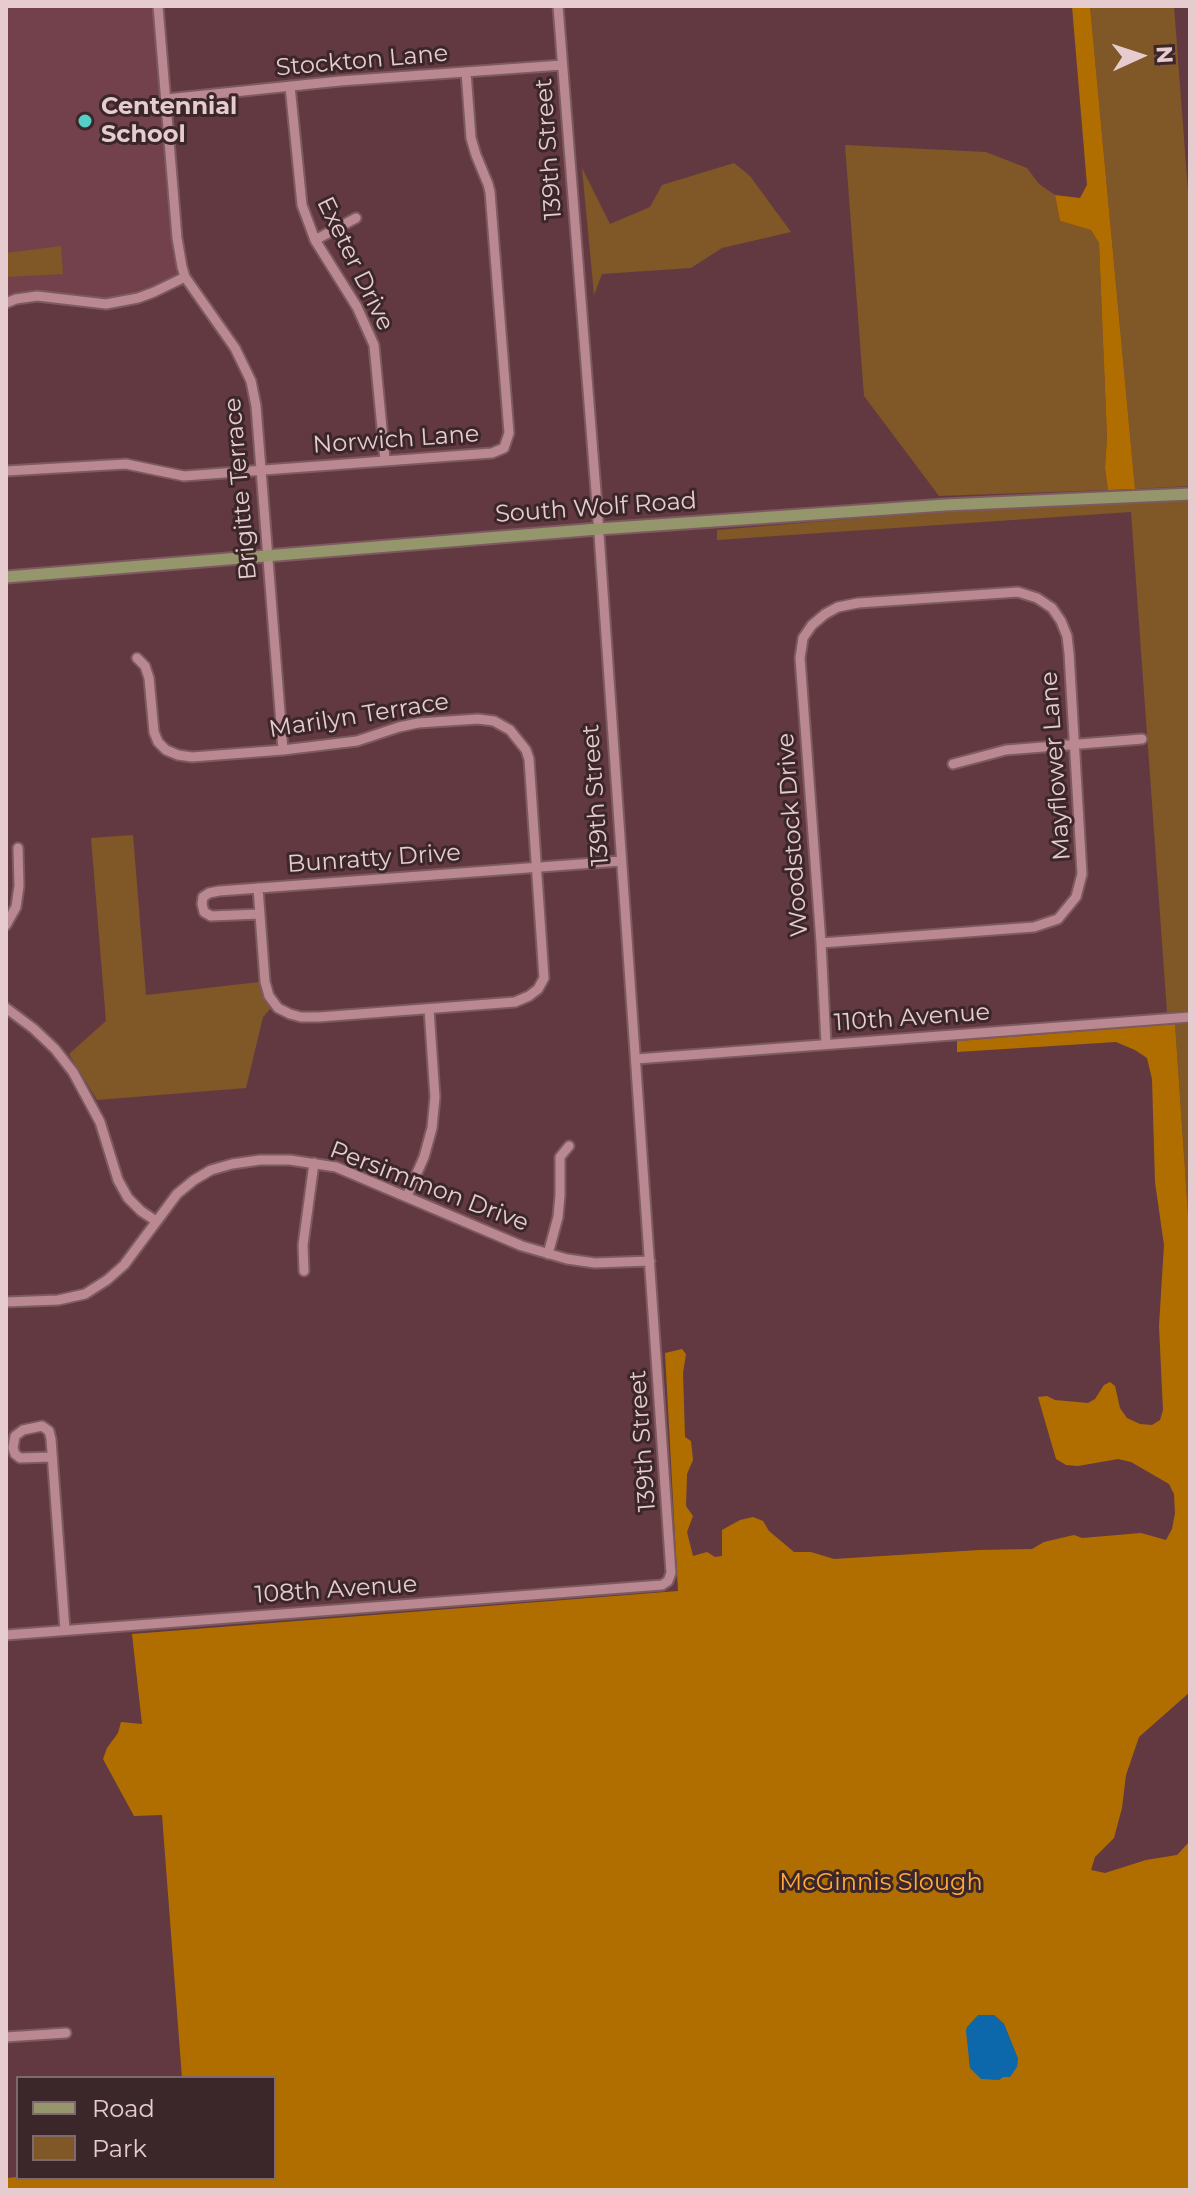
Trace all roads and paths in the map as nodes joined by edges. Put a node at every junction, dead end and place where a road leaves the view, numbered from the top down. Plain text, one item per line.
1 (158, 6) edge
2 (558, 6) edge
3 (562, 65) junction
4 (466, 72) junction
5 (290, 86) junction
6 (166, 99) junction
7 (356, 218) dead end
8 (315, 240) junction
9 (185, 277) junction
10 (6, 303) edge
11 (385, 460) junction
12 (6, 471) edge
13 (260, 471) junction
14 (1190, 494) edge
15 (598, 529) junction
16 (267, 557) junction
17 (6, 577) edge
18 (812, 625) joint
19 (137, 658) dead end
20 (1142, 739) dead end
21 (1073, 744) junction
22 (283, 750) junction
23 (953, 764) dead end
24 (18, 848) dead end
25 (621, 861) junction
26 (537, 867) junction
27 (258, 888) junction
28 (260, 914) junction
29 (6, 925) edge
30 (821, 943) junction
31 (6, 1008) edge
32 (429, 1009) junction
33 (1190, 1017) edge
34 (826, 1044) junction
35 (636, 1059) junction
36 (569, 1146) dead end
37 (314, 1163) junction
38 (407, 1196) junction
39 (156, 1221) junction
40 (548, 1254) junction
41 (650, 1261) junction
42 (304, 1271) dead end
43 (6, 1302) edge
44 (52, 1457) junction
45 (668, 1581) joint
46 (65, 1630) junction
47 (6, 1635) edge
48 (66, 2033) dead end
49 (6, 2037) edge

1 - 6 street, Brigitte Terrace
2 - 3 street, 139th Street
3 - 4 street, Stockton Lane
3 - 15 street, 139th Street
4 - 5 street, Stockton Lane
4 - 11 street, Norwich Lane
5 - 6 street, Stockton Lane
5 - 8 street, Exeter Drive
6 - 9 street, Brigitte Terrace
7 - 8 street
8 - 11 street, Exeter Drive
9 - 10 street
9 - 13 street, Brigitte Terrace
11 - 13 street, Norwich Lane
12 - 13 street, Norwich Lane
13 - 16 street, Brigitte Terrace
14 - 15 main road, South Wolf Road
15 - 16 main road, South Wolf Road
15 - 25 street, 139th Street
16 - 17 main road, South Wolf Road
16 - 22 street, Brigitte Terrace
18 - 21 street, Mayflower Lane
18 - 30 street, Woodstock Drive
19 - 22 street, Marilyn Terrace
20 - 21 street
21 - 23 street
21 - 30 street, Mayflower Lane
22 - 26 street, Marilyn Terrace
24 - 29 street
25 - 26 street, Bunratty Drive
25 - 35 street, 139th Street
26 - 27 street, Bunratty Drive
26 - 32 street, Marilyn Terrace
27 - 28 street, Marilyn Terrace
27 - 28 street, Bunratty Drive
28 - 32 street, Marilyn Terrace
30 - 34 street, Woodstock Drive
31 - 39 street
32 - 38 street
33 - 34 street, 110th Avenue
34 - 35 street, 110th Avenue
35 - 41 street, 139th Street
36 - 40 street
37 - 38 street, Persimmon Drive
37 - 39 street, Persimmon Drive
37 - 42 street
38 - 40 street, Persimmon Drive
39 - 43 street, Persimmon Drive
40 - 41 street, Persimmon Drive
41 - 45 street, 139th Street
44 - 44 street
44 - 46 street
45 - 46 street, 108th Avenue
46 - 47 street, 108th Avenue
48 - 49 street

